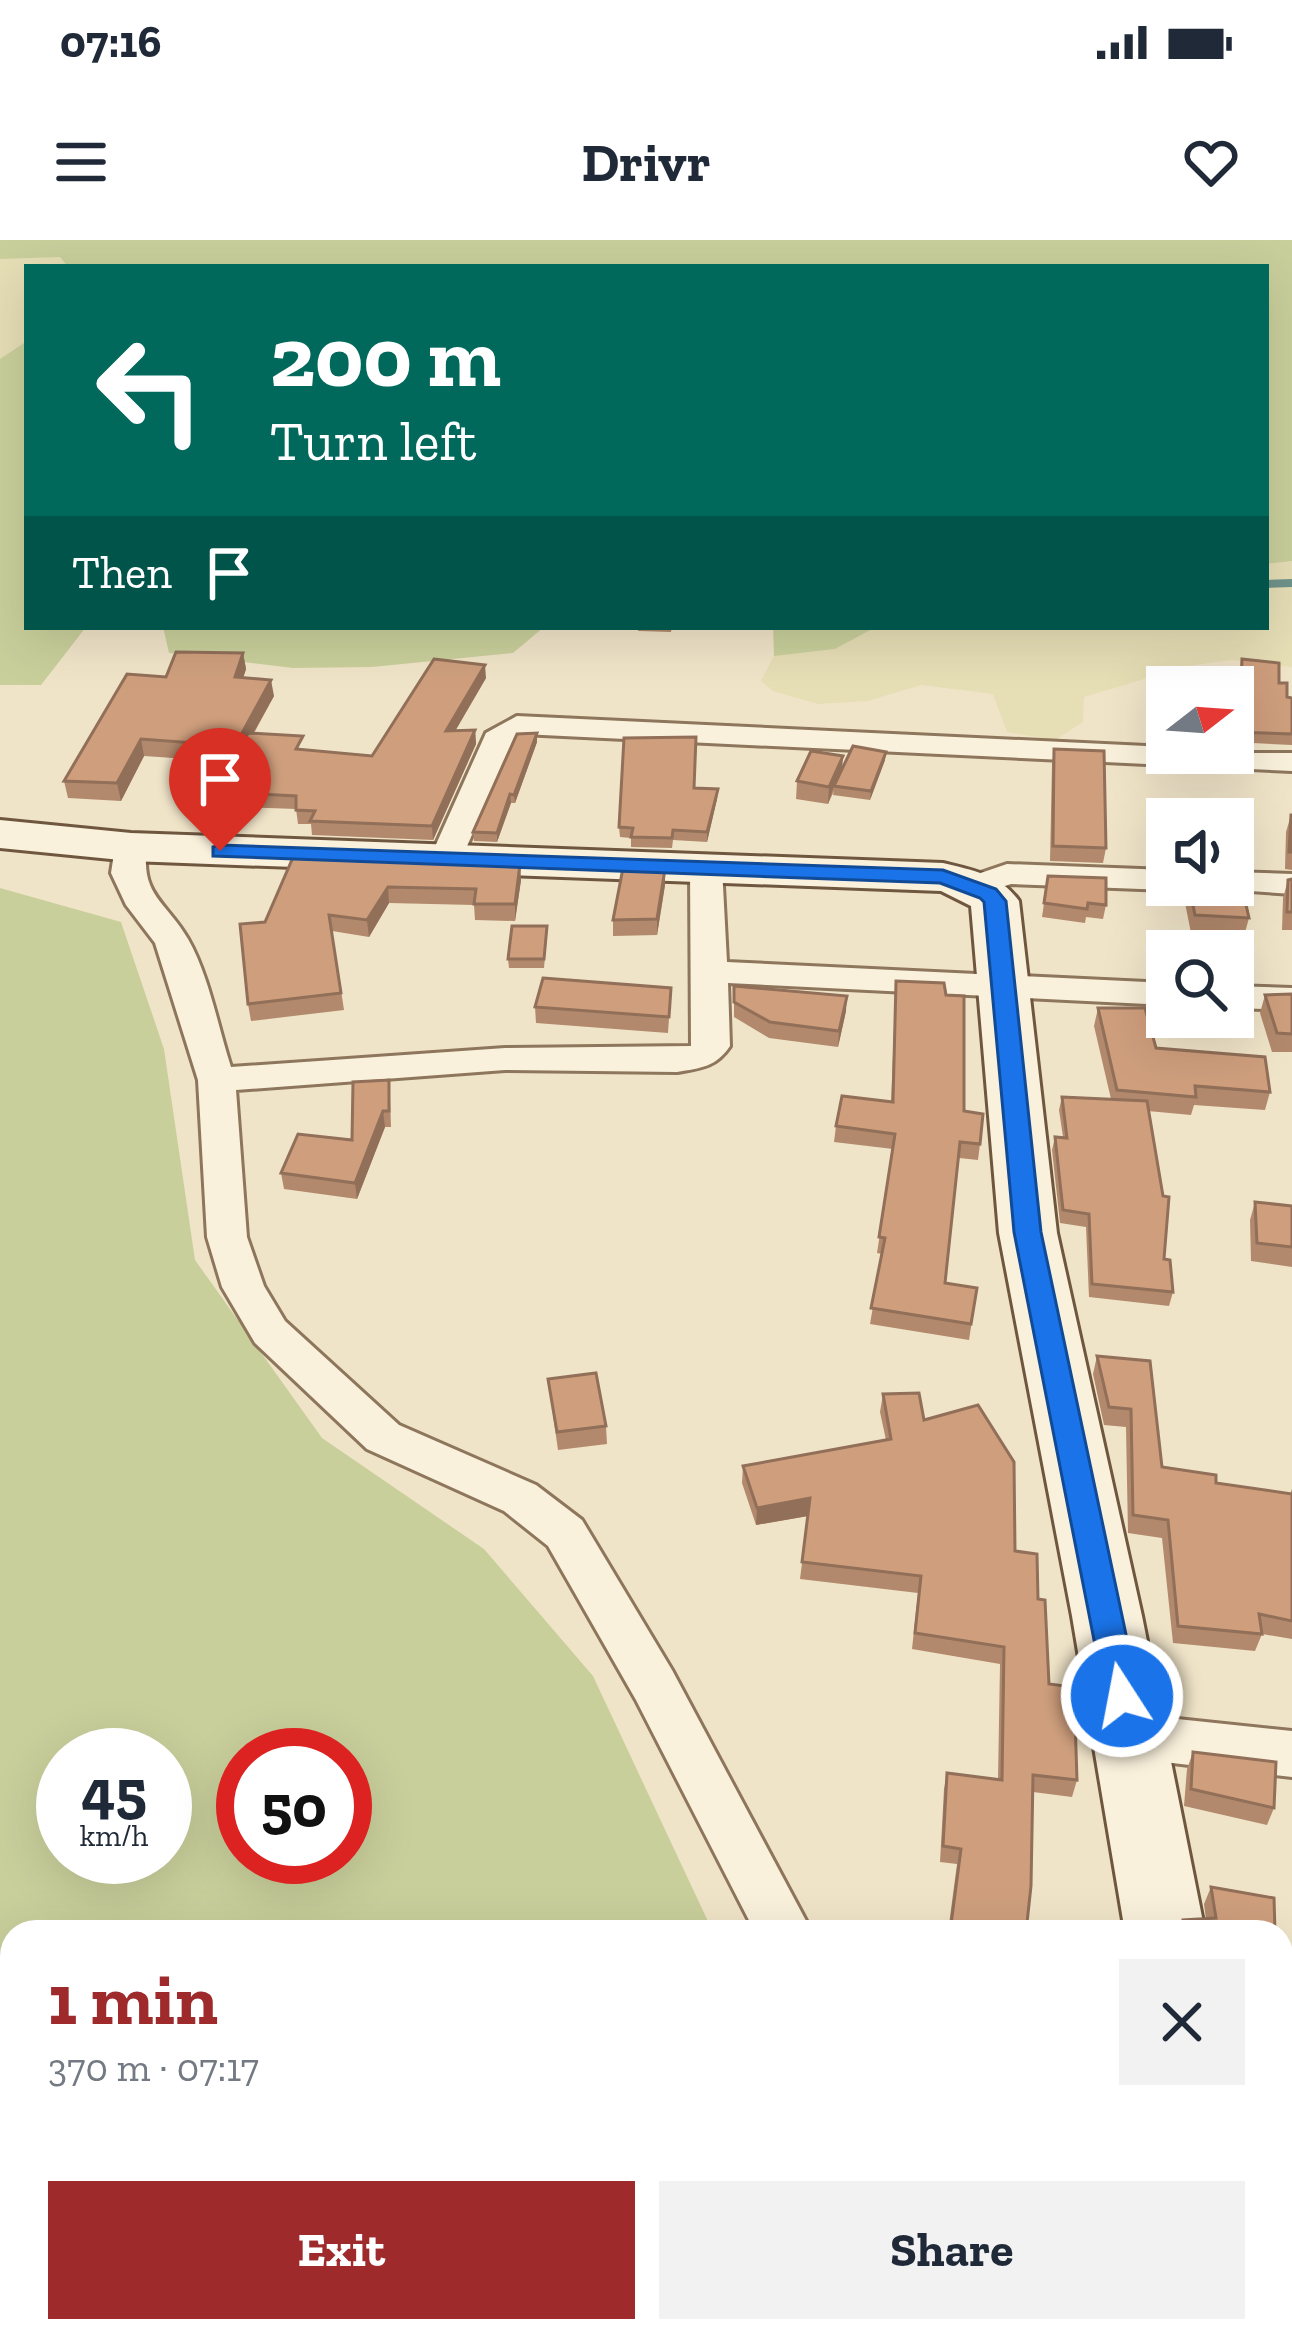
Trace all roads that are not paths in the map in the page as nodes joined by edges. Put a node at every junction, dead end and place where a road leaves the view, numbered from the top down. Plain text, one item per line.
1 (1292, 762) edge
2 (5, 829) edge
3 (131, 848) junction
4 (445, 860) junction
5 (706, 867) junction
6 (1146, 879) edge
7 (1254, 883) edge
8 (1292, 884) edge
9 (975, 886) junction
10 (710, 972) junction
11 (1004, 986) junction
12 (1146, 993) edge
13 (1254, 998) edge
14 (1292, 999) edge
15 (217, 1080) junction
16 (1130, 1736) junction
17 (1292, 1754) edge
18 (778, 1920) edge
19 (1163, 1920) edge

1 - 4 street
2 - 3 main road
3 - 4 main road
3 - 15 street
4 - 5 main road
5 - 9 main road
5 - 10 street
6 - 9 street
7 - 8 street
9 - 11 main road
10 - 11 street
10 - 15 street
11 - 12 street
11 - 16 main road
13 - 14 street
15 - 18 street
16 - 17 street
16 - 19 main road

